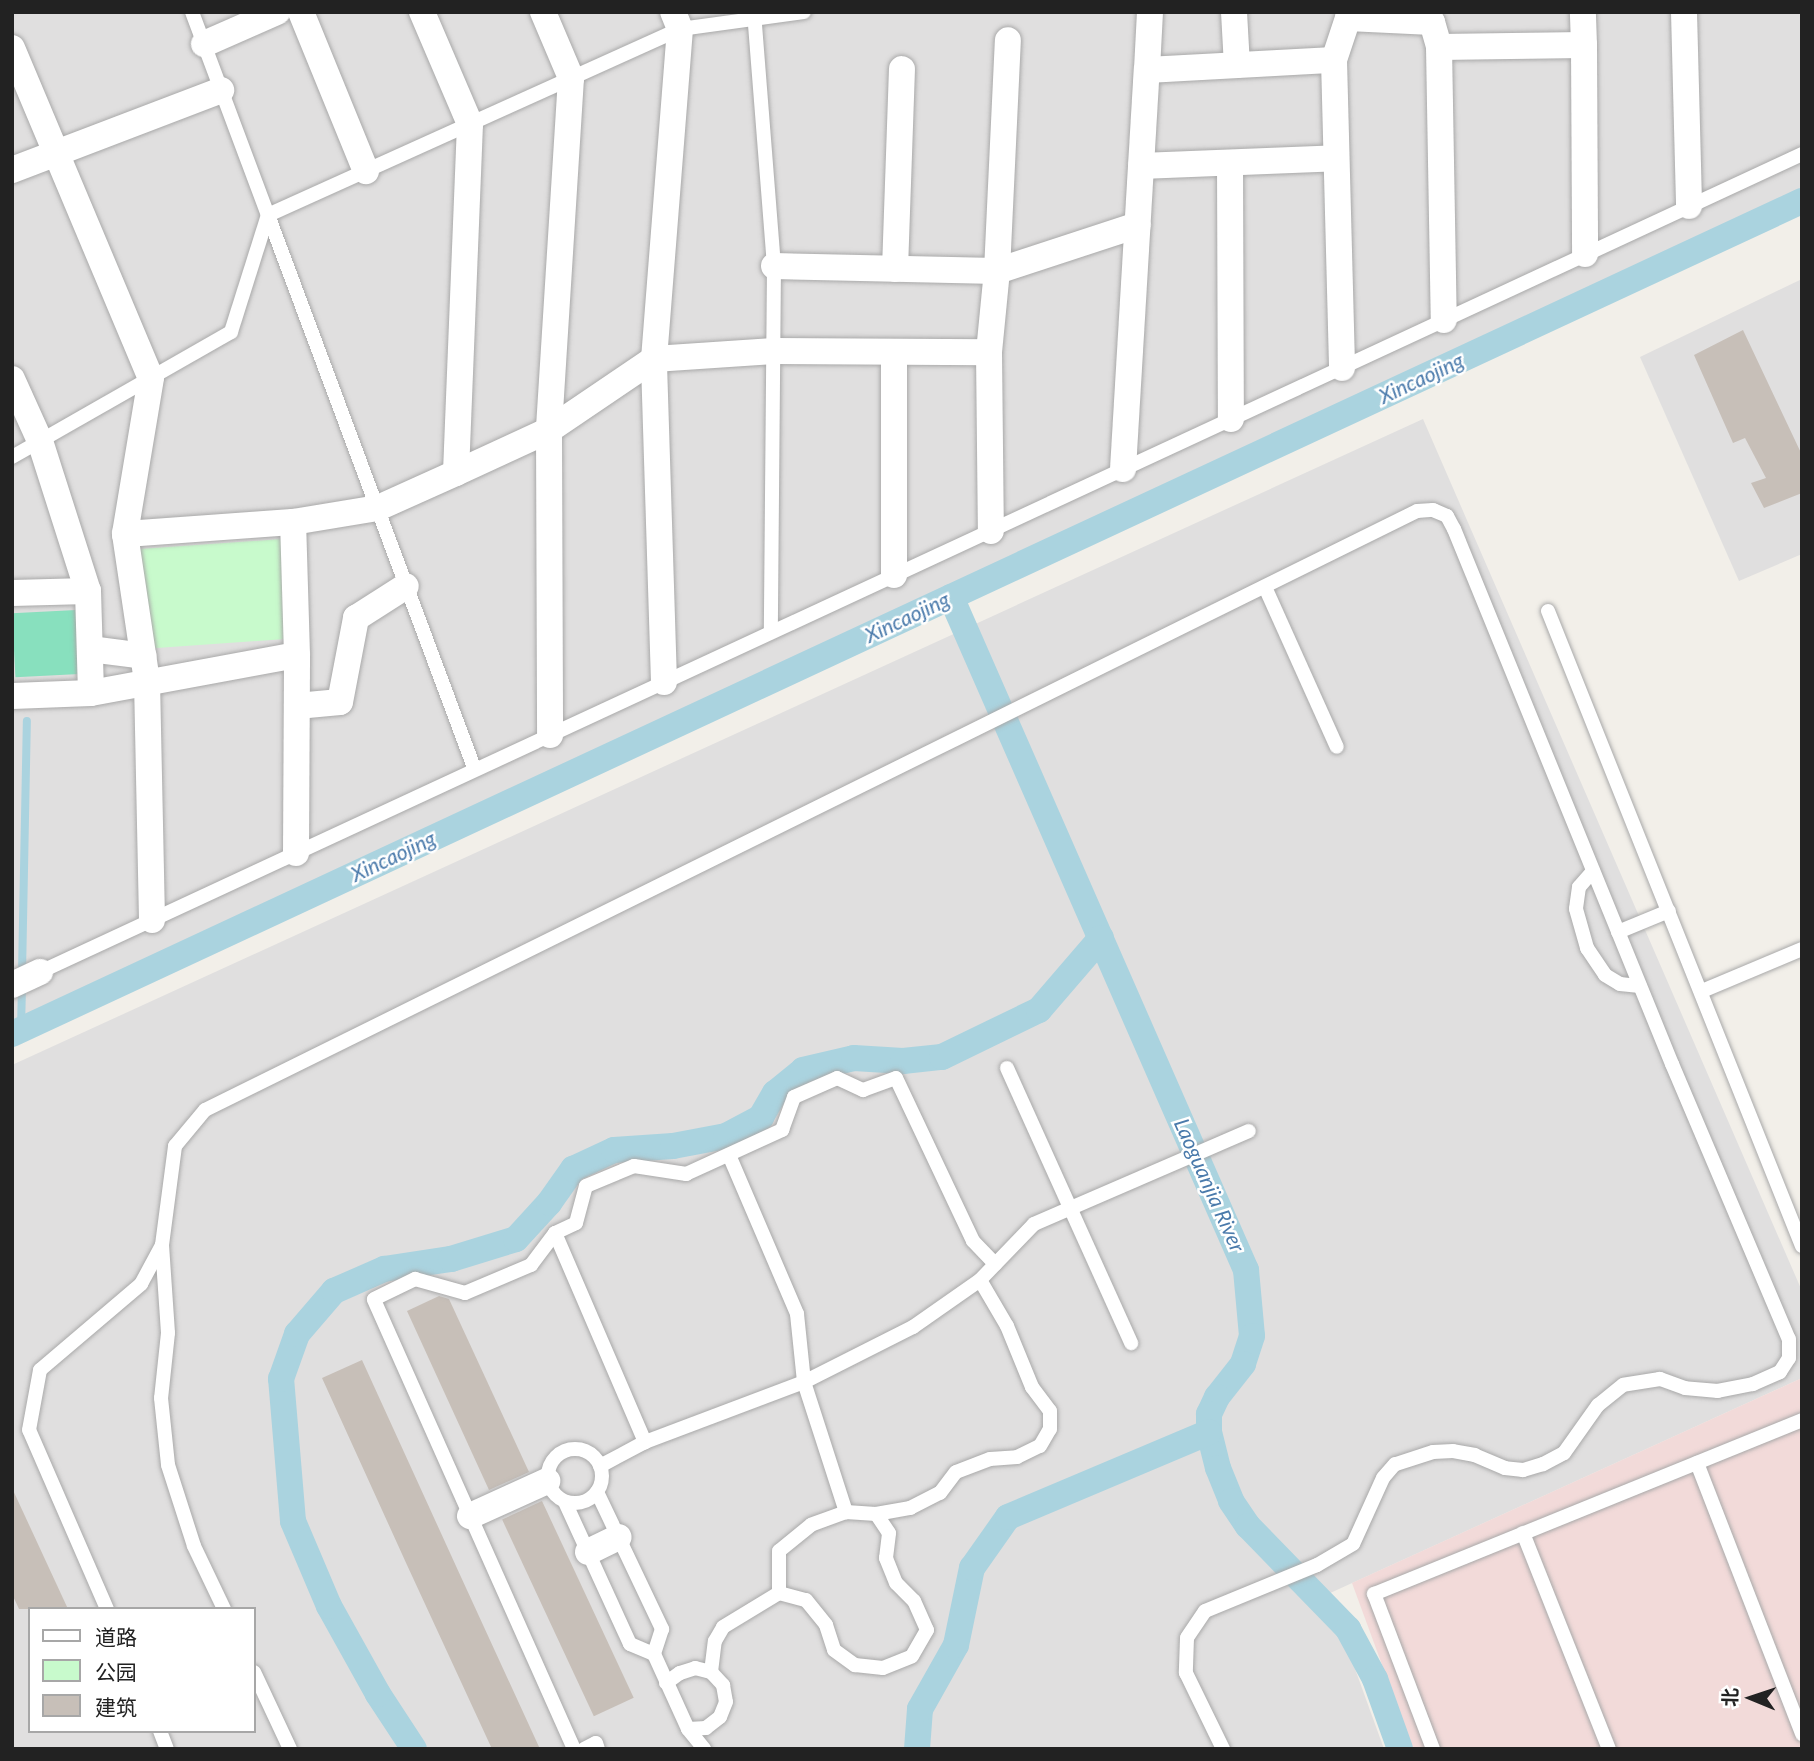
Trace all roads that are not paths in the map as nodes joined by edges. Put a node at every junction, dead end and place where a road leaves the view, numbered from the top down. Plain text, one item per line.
1 (192, 12) edge
2 (277, 12) edge
3 (301, 12) edge
4 (422, 12) edge
5 (543, 12) edge
6 (804, 12) edge
7 (1150, 12) edge
8 (1234, 12) edge
9 (1583, 12) edge
10 (1684, 12) edge
11 (755, 15) edge
12 (1348, 15) edge
13 (676, 21) edge
14 (1435, 27) edge
15 (1008, 40) dead end
16 (204, 44) junction
17 (1584, 44) junction
18 (12, 48) edge
19 (1334, 60) junction
20 (1237, 65) junction
21 (902, 69) dead end
22 (1147, 70) junction
23 (571, 78) junction
24 (221, 90) junction
25 (470, 124) junction
26 (55, 154) junction
27 (1802, 154) edge
28 (1336, 158) junction
29 (1230, 163) junction
30 (1142, 166) junction
31 (12, 170) edge
32 (366, 171) junction
33 (1689, 206) junction
34 (268, 215) junction
35 (1138, 225) junction
36 (1585, 254) junction
37 (774, 266) junction
38 (895, 269) junction
39 (997, 271) junction
40 (1444, 320) junction
41 (774, 351) junction
42 (894, 352) junction
43 (989, 352) junction
44 (654, 359) junction
45 (1342, 368) junction
46 (151, 378) junction
47 (12, 379) edge
48 (1231, 419) junction
49 (549, 430) junction
50 (40, 441) junction
51 (12, 457) edge
52 (1123, 469) junction
53 (456, 472) junction
54 (377, 508) junction
55 (293, 522) junction
56 (991, 531) junction
57 (125, 534) junction
58 (894, 575) junction
59 (407, 586) junction
60 (1265, 587) junction
61 (88, 591) junction
62 (12, 593) edge
63 (1548, 611) dead end
64 (771, 632) junction
65 (90, 649) junction
66 (297, 655) junction
67 (145, 668) junction
68 (664, 682) junction
69 (91, 692) junction
70 (12, 696) edge
71 (297, 706) junction
72 (550, 735) junction
73 (1337, 747) dead end
74 (475, 770) junction
75 (296, 853) junction
76 (1593, 871) junction
77 (1669, 911) junction
78 (152, 920) junction
79 (1618, 932) junction
80 (1802, 949) edge
81 (24, 979) edge
82 (1640, 986) junction
83 (1702, 991) junction
84 (1006, 1068) dead end
85 (1249, 1131) dead end
86 (729, 1154) junction
87 (1070, 1208) junction
88 (555, 1233) junction
89 (162, 1245) junction
90 (1802, 1246) edge
91 (995, 1264) junction
92 (980, 1280) junction
93 (1131, 1343) dead end
94 (804, 1382) junction
95 (1802, 1420) edge
96 (645, 1442) junction
97 (1697, 1462) junction
98 (600, 1466) junction
99 (548, 1481) junction
100 (597, 1492) junction
101 (565, 1502) junction
102 (846, 1512) junction
103 (876, 1514) junction
104 (470, 1516) junction
105 (1523, 1533) junction
106 (619, 1537) junction
107 (588, 1552) junction
108 (779, 1593) junction
109 (106, 1607) edge
110 (223, 1607) edge
111 (654, 1654) junction
112 (711, 1672) junction
113 (256, 1676) edge
114 (666, 1683) junction
115 (688, 1729) junction
116 (1802, 1734) edge
117 (290, 1749) edge
118 (574, 1749) edge
119 (584, 1749) edge
120 (598, 1749) edge
121 (704, 1749) edge
122 (1223, 1749) edge
123 (1433, 1749) edge
124 (1609, 1749) edge

1 - 16 lane
2 - 16 street
3 - 32 street
4 - 25 street
5 - 23 street
6 - 11 lane
7 - 22 street
8 - 20 street
9 - 17 street
10 - 33 street
11 - 13 lane
11 - 37 lane
12 - 14 street
12 - 19 street
13 - 23 lane
13 - 44 street
14 - 17 street
14 - 40 street
15 - 39 street
16 - 24 lane
17 - 36 street
18 - 26 street
19 - 20 street
19 - 28 street
20 - 22 street
21 - 38 street
22 - 30 street
23 - 25 lane
23 - 49 street
24 - 26 street
24 - 34 lane
25 - 32 lane
25 - 53 street
26 - 31 street
26 - 46 street
27 - 33 lane
28 - 29 street
28 - 45 street
29 - 30 street
29 - 48 street
30 - 35 street
32 - 34 lane
33 - 36 lane
34 - 46 lane
34 - 54 lane
35 - 39 street
35 - 52 street
36 - 40 lane
37 - 38 street
37 - 41 lane
38 - 39 street
39 - 43 street
40 - 45 lane
41 - 42 street
41 - 44 street
41 - 64 lane
42 - 43 street
42 - 58 street
43 - 56 street
44 - 49 street
44 - 68 street
45 - 48 lane
46 - 50 lane
46 - 57 street
47 - 50 street
48 - 52 lane
49 - 53 street
49 - 72 street
50 - 51 lane
50 - 61 street
52 - 56 lane
53 - 54 street
54 - 55 street
54 - 59 lane
55 - 57 street
55 - 66 street
56 - 58 lane
57 - 67 street
58 - 64 lane
59 - 71 street
59 - 74 lane
60 - 73 lane
60 - 76 lane
60 - 89 lane
61 - 62 street
61 - 65 street
63 - 77 lane
64 - 68 lane
65 - 67 street
65 - 69 street
66 - 67 street
66 - 71 street
67 - 69 street
67 - 78 street
68 - 72 lane
69 - 70 street
71 - 75 street
72 - 74 lane
74 - 75 lane
75 - 78 lane
76 - 79 lane
76 - 82 lane
77 - 79 lane
77 - 83 lane
78 - 81 lane
79 - 82 lane
80 - 83 lane
82 - 122 lane
83 - 90 lane
84 - 87 lane
85 - 87 lane
86 - 88 lane
86 - 91 lane
86 - 94 lane
87 - 91 lane
87 - 93 lane
88 - 96 lane
88 - 104 lane
89 - 109 lane
89 - 110 lane
91 - 92 lane
92 - 94 lane
92 - 103 lane
94 - 96 lane
94 - 102 lane
95 - 97 lane
96 - 98 lane
97 - 105 lane
97 - 116 lane
98 - 99 lane
98 - 100 lane
99 - 101 lane
99 - 104 street
100 - 101 lane
100 - 106 lane
101 - 107 lane
102 - 103 lane
102 - 108 lane
103 - 108 lane
104 - 118 lane
105 - 123 lane
105 - 124 lane
106 - 107 street
106 - 111 lane
107 - 111 lane
108 - 112 lane
111 - 114 lane
112 - 114 lane
112 - 115 lane
113 - 117 lane
114 - 115 lane
115 - 121 lane
119 - 120 lane

